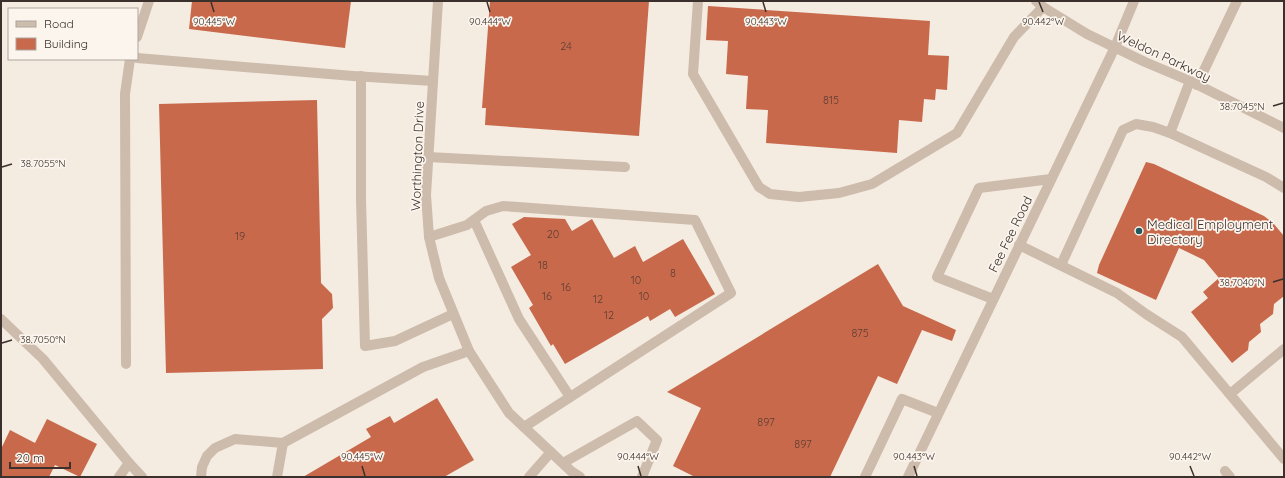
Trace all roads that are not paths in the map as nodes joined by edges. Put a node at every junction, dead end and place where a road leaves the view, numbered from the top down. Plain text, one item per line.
1 (149, 1) edge
2 (438, 1) edge
3 (698, 1) edge
4 (1134, 1) edge
5 (1237, 1) edge
6 (1040, 4) edge
7 (138, 34) edge
8 (1115, 47) junction
9 (138, 58) edge
10 (130, 60) edge
11 (361, 76) junction
12 (433, 81) junction
13 (1193, 83) junction
14 (1284, 128) edge
15 (1170, 133) junction
16 (428, 157) junction
17 (625, 167) dead end
18 (1051, 179) junction
19 (1284, 188) edge
20 (474, 220) junction
21 (429, 237) junction
22 (1019, 245) junction
23 (1061, 265) junction
24 (993, 299) junction
25 (453, 314) junction
26 (1, 319) edge
27 (1284, 349) edge
28 (469, 351) junction
29 (126, 364) dead end
30 (1230, 394) junction
31 (570, 398) junction
32 (938, 413) junction
33 (524, 427) junction
34 (283, 444) junction
35 (551, 452) junction
36 (1284, 459) edge
37 (129, 463) junction
38 (562, 463) junction
39 (119, 477) edge
40 (142, 477) edge
41 (201, 477) edge
42 (277, 477) edge
43 (528, 477) edge
44 (580, 477) edge
45 (642, 477) edge
46 (865, 477) edge
47 (908, 477) edge

1 - 7 street
2 - 12 street, Worthington Drive
3 - 6 street
4 - 8 street, Fee Fee Road
5 - 13 street
6 - 8 street, Weldon Parkway
8 - 13 street, Weldon Parkway
8 - 18 street, Fee Fee Road
9 - 11 street
10 - 29 street
11 - 12 street
11 - 25 street
12 - 16 street, Worthington Drive
13 - 14 street, Weldon Parkway
13 - 15 street
15 - 19 street
15 - 23 street
16 - 17 street
16 - 21 street, Worthington Drive
18 - 22 street, Fee Fee Road
18 - 24 street
20 - 21 street
20 - 31 street
20 - 31 street
21 - 25 street, Worthington Drive
22 - 23 street
22 - 24 street, Fee Fee Road
23 - 30 street
24 - 32 street, Fee Fee Road
25 - 28 street, Worthington Drive
26 - 37 street
27 - 30 street
28 - 33 street, Worthington Drive
28 - 34 street
30 - 36 street
31 - 33 street
32 - 46 street
32 - 47 street, Fee Fee Road
33 - 35 street, Worthington Drive
34 - 41 street
34 - 42 street
35 - 38 street, Worthington Drive
35 - 43 street
37 - 39 street
37 - 40 street
38 - 44 street, Worthington Drive
38 - 45 street

